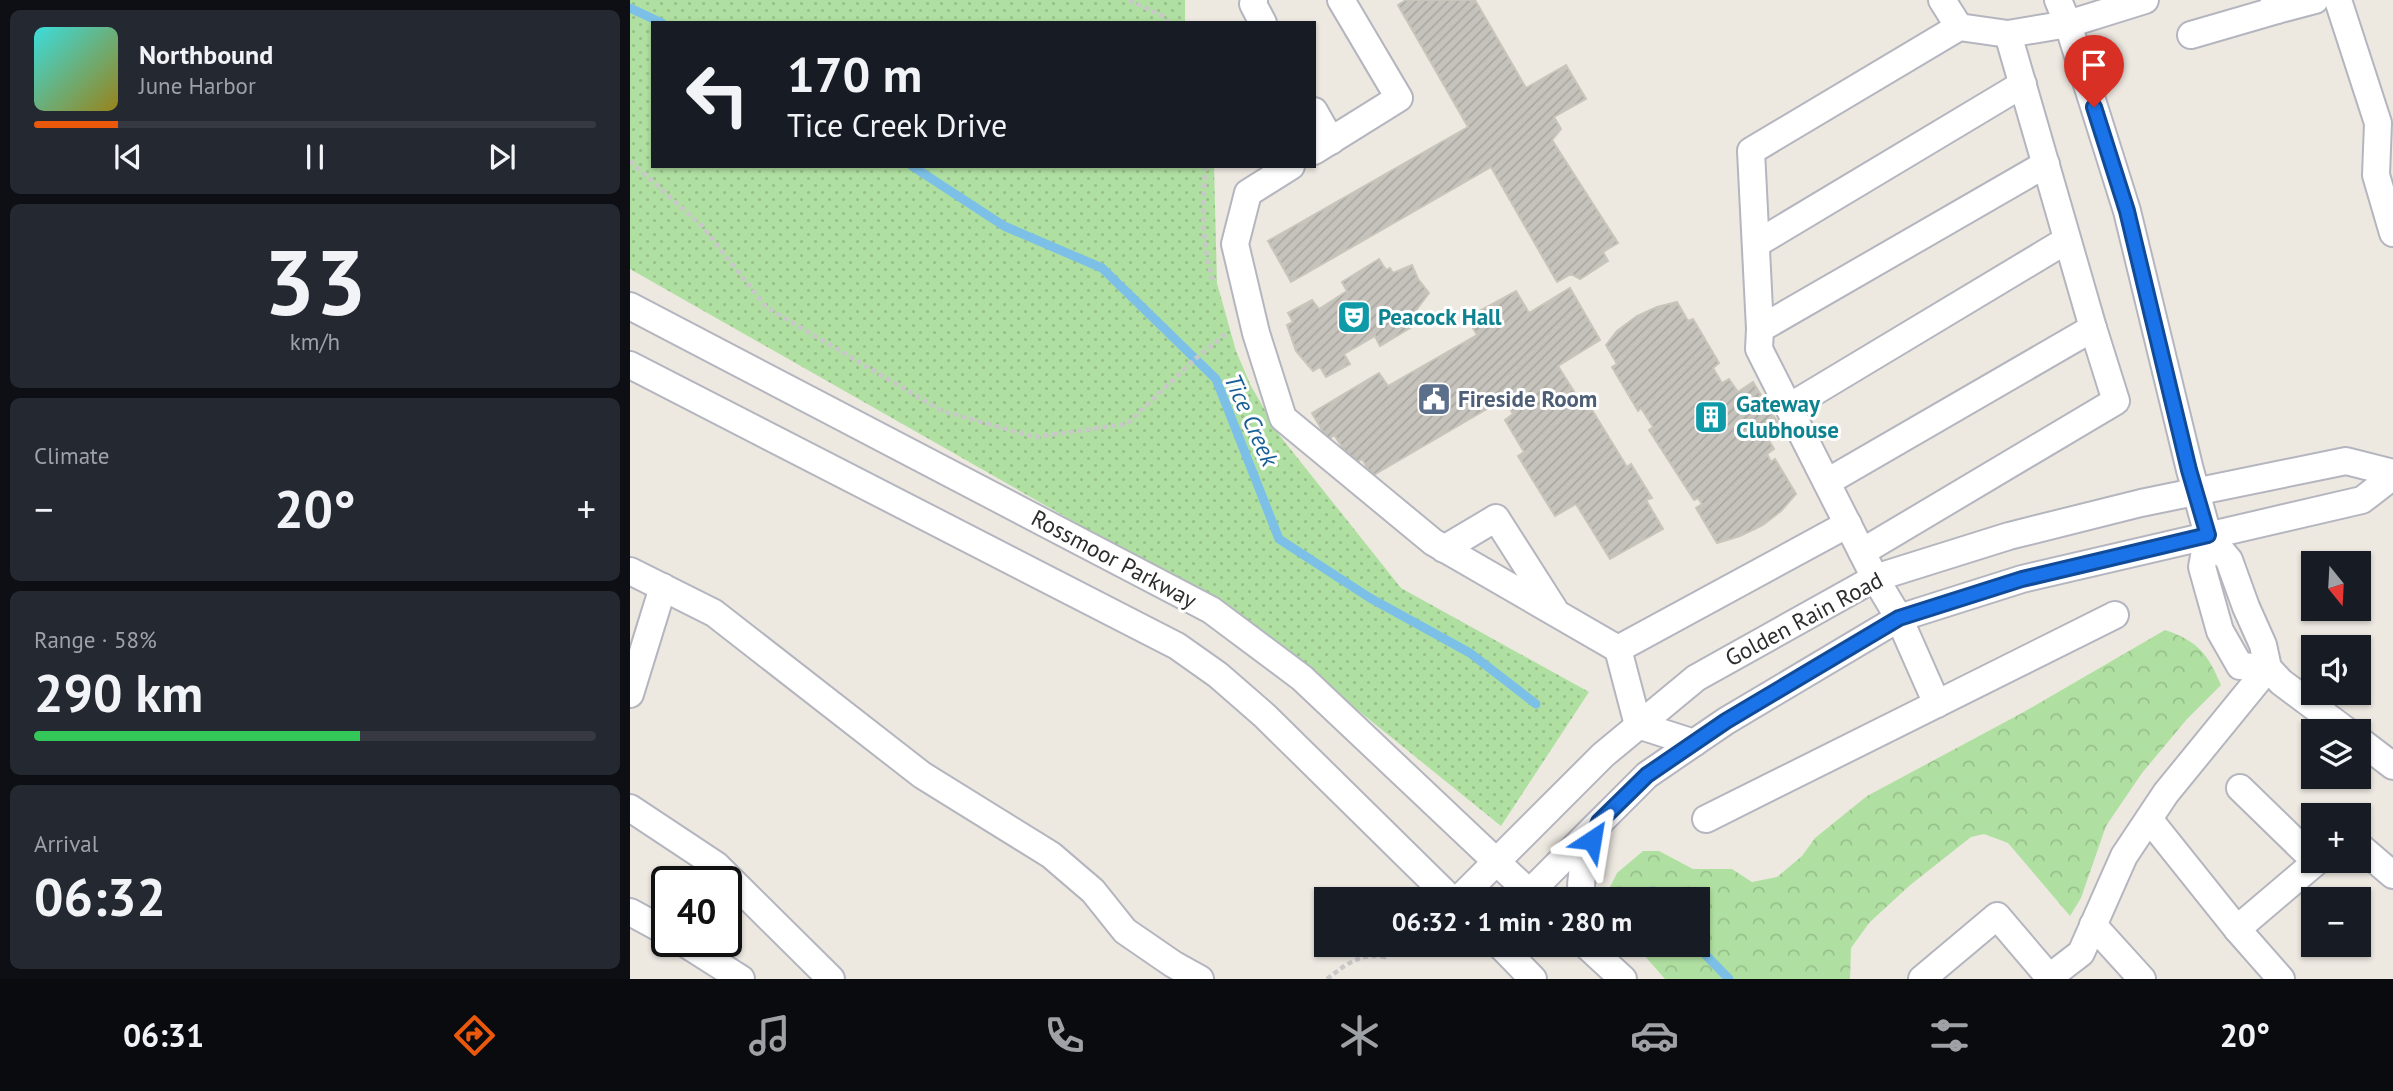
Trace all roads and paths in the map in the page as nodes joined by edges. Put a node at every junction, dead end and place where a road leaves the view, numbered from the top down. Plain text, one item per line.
1 (1129, 0) edge
2 (1254, 0) edge
3 (1340, 0) edge
4 (1942, 0) edge
5 (2144, 0) edge
6 (2315, 0) edge
7 (2339, 0) edge
8 (2275, 5) edge
9 (2063, 12) edge
10 (1168, 21) edge
11 (1262, 21) edge
12 (1959, 27) junction
13 (2008, 34) junction
14 (2191, 35) dead end
15 (2023, 84) junction
16 (1316, 119) edge
17 (1323, 146) edge
18 (630, 161) edge
19 (2046, 164) junction
20 (1288, 168) edge
21 (2393, 233) edge
22 (2067, 240) junction
23 (1756, 244) junction
24 (630, 306) edge
25 (2092, 328) junction
26 (1760, 329) junction
27 (1195, 359) dead end
28 (630, 365) edge
29 (1789, 407) junction
30 (2393, 474) edge
31 (1827, 482) junction
32 (2195, 493) junction
33 (1848, 524) junction
34 (2208, 535) junction
35 (1444, 549) junction
36 (1862, 552) junction
37 (630, 571) edge
38 (1875, 578) junction
39 (663, 587) junction
40 (1556, 613) junction
41 (2115, 615) dead end
42 (1899, 618) junction
43 (1618, 649) junction
44 (2268, 668) junction
45 (630, 694) edge
46 (1937, 704) junction
47 (2330, 719) edge
48 (1638, 725) junction
49 (1693, 743) junction
50 (2371, 749) edge
51 (2393, 766) edge
52 (2240, 788) dead end
53 (630, 808) edge
54 (1706, 819) dead end
55 (2149, 819) junction
56 (1599, 822) junction
57 (2301, 847) edge
58 (2371, 856) edge
59 (1496, 860) junction
60 (2301, 873) edge
61 (2393, 875) edge
62 (1439, 887) edge
63 (1470, 887) edge
64 (1520, 887) edge
65 (1538, 887) edge
66 (1581, 887) edge
67 (630, 912) edge
68 (651, 923) edge
69 (2093, 925) junction
70 (2237, 929) junction
71 (706, 957) edge
72 (1364, 957) edge
73 (1512, 957) edge
74 (1599, 957) edge
75 (1609, 957) edge
76 (2048, 978) edge
77 (740, 979) edge
78 (831, 979) edge
79 (1200, 979) edge
80 (1327, 979) edge
81 (1533, 979) edge
82 (1623, 979) edge
83 (1922, 979) edge
84 (2142, 979) edge
85 (2281, 979) edge

1 - 10 path
2 - 11 street
3 - 17 street
4 - 12 street
5 - 9 street
6 - 8 street
7 - 21 street
8 - 14 street
9 - 13 street
9 - 32 street
12 - 13 street
12 - 23 street
13 - 15 street
15 - 19 street
15 - 23 street
16 - 17 street
18 - 27 path
19 - 22 street
19 - 26 street
20 - 35 street
22 - 25 street
22 - 29 street
23 - 26 street
24 - 59 street, Rossmoor Parkway
25 - 31 street
25 - 36 street
26 - 29 street
28 - 62 street, Rossmoor Parkway
29 - 31 street
30 - 32 street, Golden Rain Road
30 - 34 street, Golden Rain Road
31 - 33 street
32 - 34 street
32 - 38 street, Golden Rain Road
33 - 36 street
33 - 43 street
34 - 42 street, Golden Rain Road
34 - 44 street
35 - 40 street
35 - 40 street
36 - 38 street
37 - 39 street
38 - 42 street
38 - 48 street, Golden Rain Road
39 - 45 street
39 - 79 street
40 - 43 street
41 - 46 street
42 - 46 street
42 - 49 street, Golden Rain Road
43 - 48 street
44 - 47 street
44 - 55 street
46 - 54 street
48 - 49 street
48 - 59 street, Golden Rain Road
49 - 56 street, Golden Rain Road
50 - 51 street
52 - 57 street
53 - 78 street
55 - 69 street
55 - 70 street
56 - 65 street, Golden Rain Road
56 - 66 street
58 - 61 street
59 - 63 street, Golden Rain Road
59 - 64 street, Rossmoor Parkway
60 - 70 street
67 - 68 street
69 - 76 street
69 - 84 street
70 - 85 street
71 - 77 street
72 - 80 path
73 - 81 street
74 - 82 street
75 - 82 street
76 - 83 street

